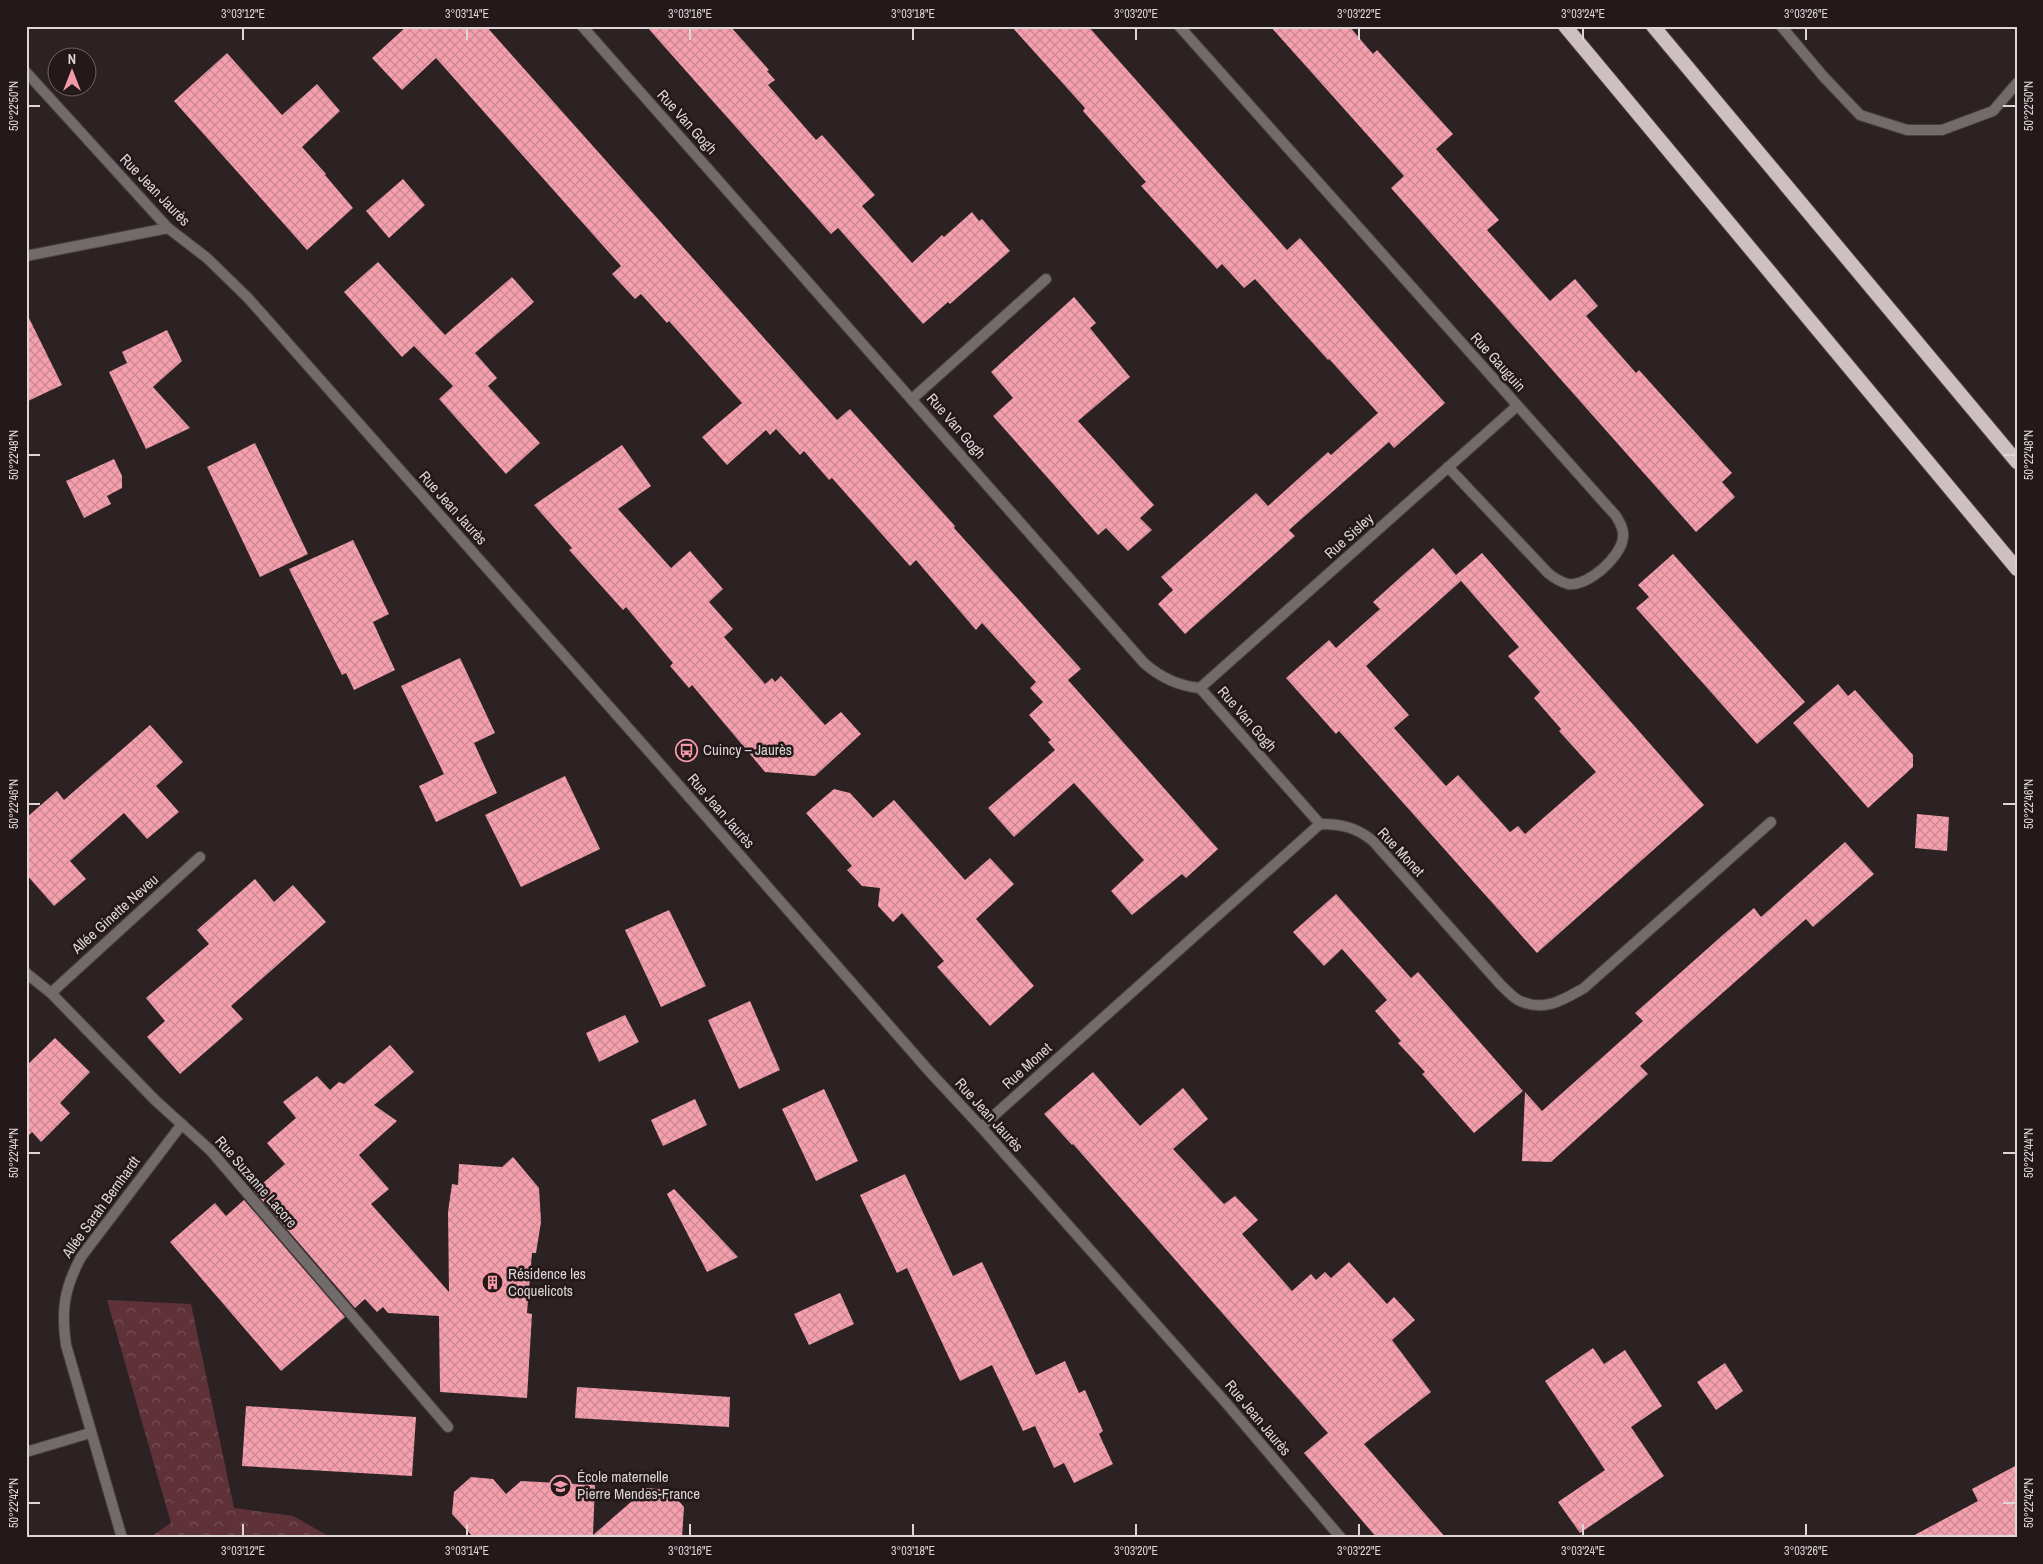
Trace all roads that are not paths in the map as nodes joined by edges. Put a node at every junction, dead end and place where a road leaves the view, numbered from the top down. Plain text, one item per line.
1 (582, 26) edge
2 (1178, 26) edge
3 (1565, 26) edge
4 (1653, 26) edge
5 (1781, 26) edge
6 (26, 72) edge
7 (2017, 83) edge
8 (168, 228) junction
9 (26, 256) edge
10 (1046, 279) dead end
11 (912, 399) junction
12 (1517, 406) junction
13 (2017, 462) edge
14 (1448, 467) junction
15 (2017, 569) edge
16 (1200, 688) junction
17 (1771, 822) dead end
18 (1320, 824) junction
19 (200, 858) dead end
20 (26, 973) edge
21 (51, 993) junction
22 (182, 1124) junction
23 (981, 1127) junction
24 (448, 1427) dead end
25 (90, 1433) junction
26 (26, 1452) edge
27 (122, 1538) edge
28 (1341, 1538) edge

1 - 11 street, Rue Van Gogh
2 - 12 street, Rue Gauguin
3 - 15 highway
4 - 13 highway
5 - 7 street
6 - 8 street, Rue Jean Jaurès
8 - 9 street
8 - 23 street, Rue Jean Jaurès
10 - 11 street
11 - 16 street, Rue Van Gogh
12 - 14 street, Rue Sisley
12 - 14 street, Rue Gauguin
14 - 16 street, Rue Sisley
16 - 18 street, Rue Van Gogh
17 - 18 street, Rue Monet
18 - 23 street, Rue Monet
19 - 21 street, Allée Ginette Neveu
20 - 21 street, Rue Suzanne Lacore
21 - 22 street, Rue Suzanne Lacore
22 - 24 street, Rue Suzanne Lacore
22 - 25 street, Allée Sarah Bernhardt
23 - 28 street, Rue Jean Jaurès
25 - 26 street
25 - 27 street, Allée Sarah Bernhardt

